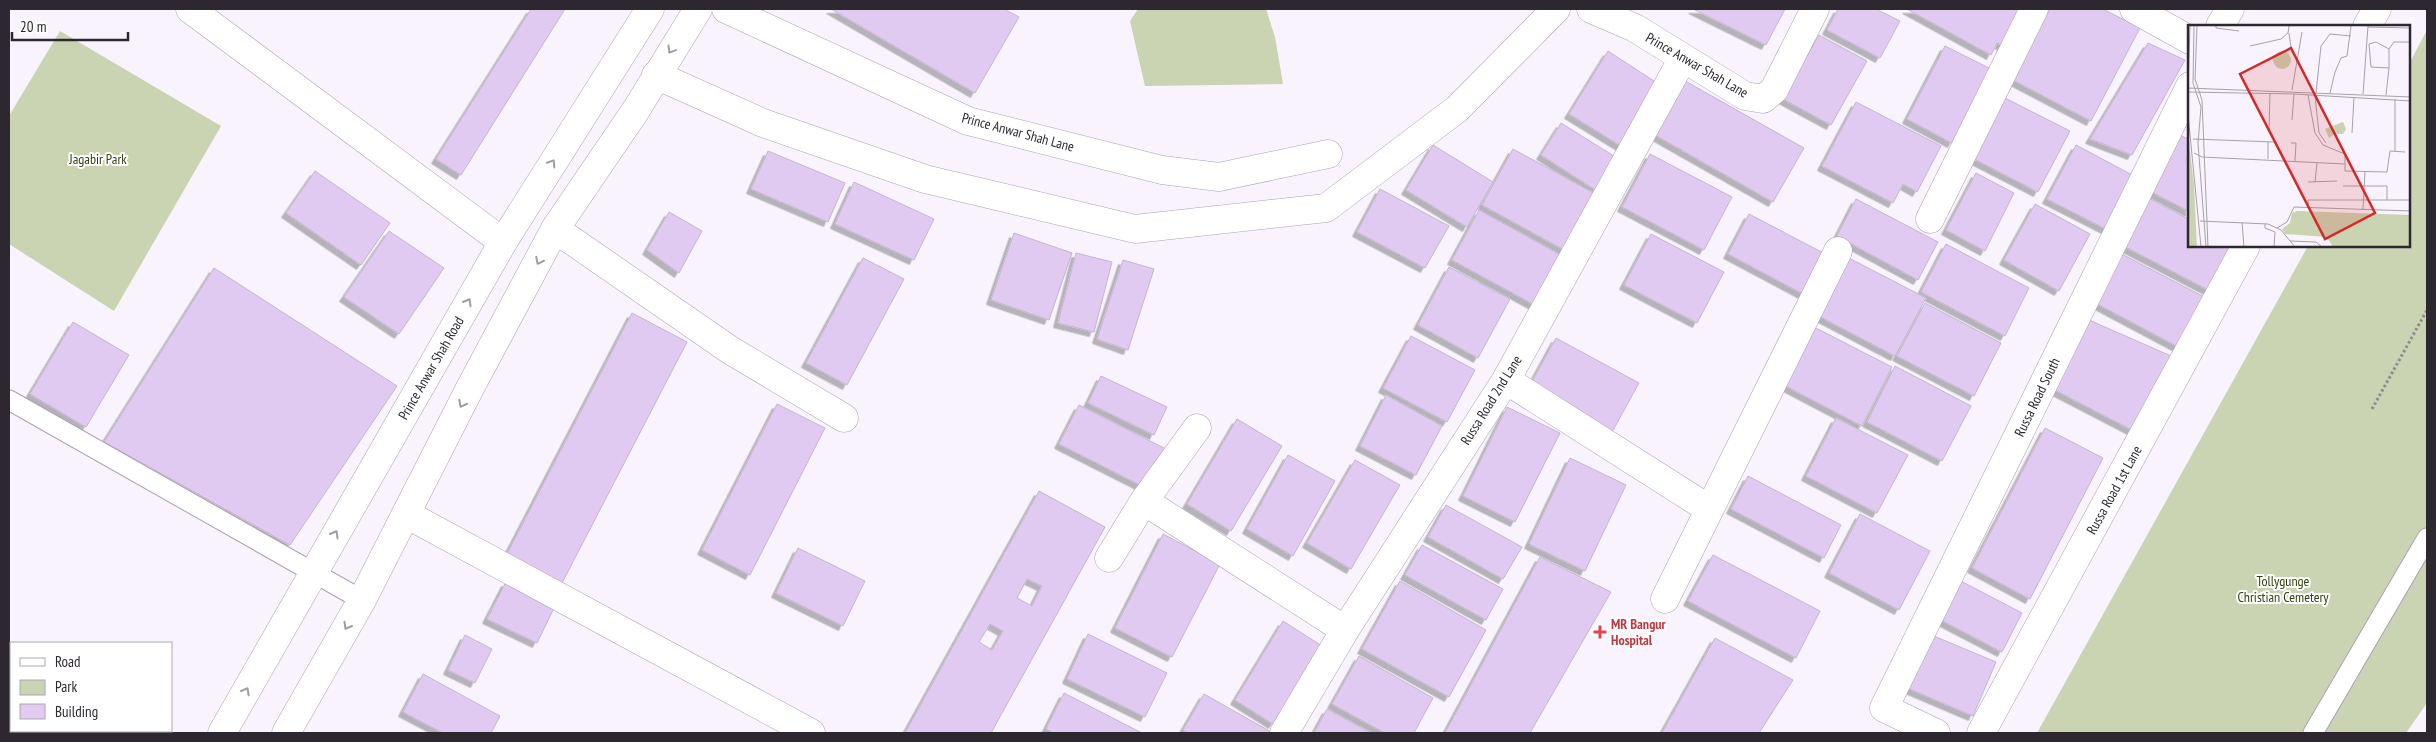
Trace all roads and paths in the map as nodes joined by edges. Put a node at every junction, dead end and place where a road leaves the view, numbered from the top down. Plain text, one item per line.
1 (190, 9) edge
2 (650, 9) edge
3 (698, 9) edge
4 (726, 9) edge
5 (1556, 9) edge
6 (1591, 9) edge
7 (1815, 9) edge
8 (2034, 9) edge
9 (2134, 9) edge
10 (2230, 9) edge
11 (2377, 9) edge
12 (2221, 25) edge
13 (2368, 25) edge
14 (2188, 39) edge
15 (1683, 58) junction
16 (656, 75) junction
17 (2188, 90) edge
18 (1328, 154) dead end
19 (1930, 218) dead end
20 (555, 229) junction
21 (503, 242) junction
22 (2245, 248) edge
23 (1838, 251) dead end
24 (2427, 310) edge
25 (1506, 380) junction
26 (9, 400) edge
27 (2372, 409) dead end
28 (844, 418) dead end
29 (1197, 428) dead end
30 (1144, 501) junction
31 (1709, 509) junction
32 (406, 514) junction
33 (2427, 538) edge
34 (1109, 558) dead end
35 (313, 571) junction
36 (1665, 599) dead end
37 (362, 600) junction
38 (1345, 630) junction
39 (222, 733) edge
40 (286, 733) edge
41 (811, 733) edge
42 (1284, 733) edge
43 (1936, 733) edge
44 (1981, 733) edge
45 (2313, 733) edge

1 - 21 street
21 -> 2 street, Prince Anwar Shah Road
3 -> 16 street
4 - 18 street, Prince Anwar Shah Lane
5 - 16 street
6 - 15 street, Prince Anwar Shah Lane
7 - 15 street, Prince Anwar Shah Lane
8 - 19 street
9 - 14 street
10 - 12 street
11 - 13 street
15 - 25 street, Russa Road 2nd Lane
16 - 20 street
17 - 43 street, Russa Road South
20 - 28 street
20 -> 32 street
35 -> 21 street, Prince Anwar Shah Road
22 - 44 street, Russa Road 1st Lane
23 - 31 street
24 - 27 path
25 - 31 street
25 - 38 street, Russa Road 2nd Lane
26 - 35 lane
29 - 30 street
30 - 34 street
30 - 38 street
31 - 36 street
32 - 37 street
32 - 41 street
33 - 45 lane
35 - 37 lane
39 -> 35 street, Prince Anwar Shah Road
37 -> 40 street
38 - 42 street, Russa Road 2nd Lane

